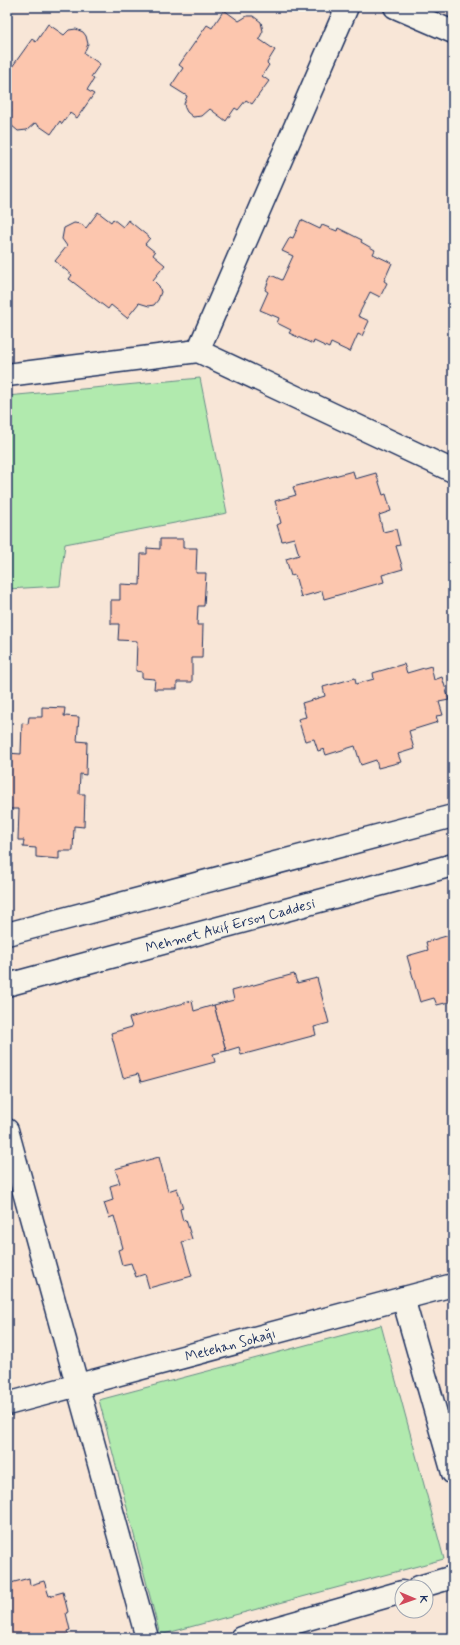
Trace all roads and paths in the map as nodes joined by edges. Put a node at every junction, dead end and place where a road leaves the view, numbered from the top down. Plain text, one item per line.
1 (347, 7) edge
2 (395, 7) edge
3 (453, 32) edge
4 (198, 351) junction
5 (7, 375) edge
6 (453, 471) edge
7 (453, 816) edge
8 (453, 865) edge
9 (7, 934) edge
10 (7, 986) edge
11 (7, 1130) edge
12 (453, 1285) edge
13 (403, 1298) junction
14 (76, 1386) junction
15 (7, 1404) edge
16 (453, 1473) edge
17 (453, 1577) edge
18 (434, 1583) edge
19 (394, 1594) edge
20 (147, 1638) edge
21 (241, 1638) edge

1 - 4 street
2 - 3 street
4 - 5 street
4 - 6 street
7 - 9 street
8 - 10 street, Mehmet Akif Ersoy Caddesi
11 - 14 street
12 - 13 street, Metehan Sokağı
13 - 14 street, Metehan Sokağı
13 - 16 street
14 - 15 street, Metehan Sokağı
14 - 20 street
17 - 18 street
19 - 21 street

